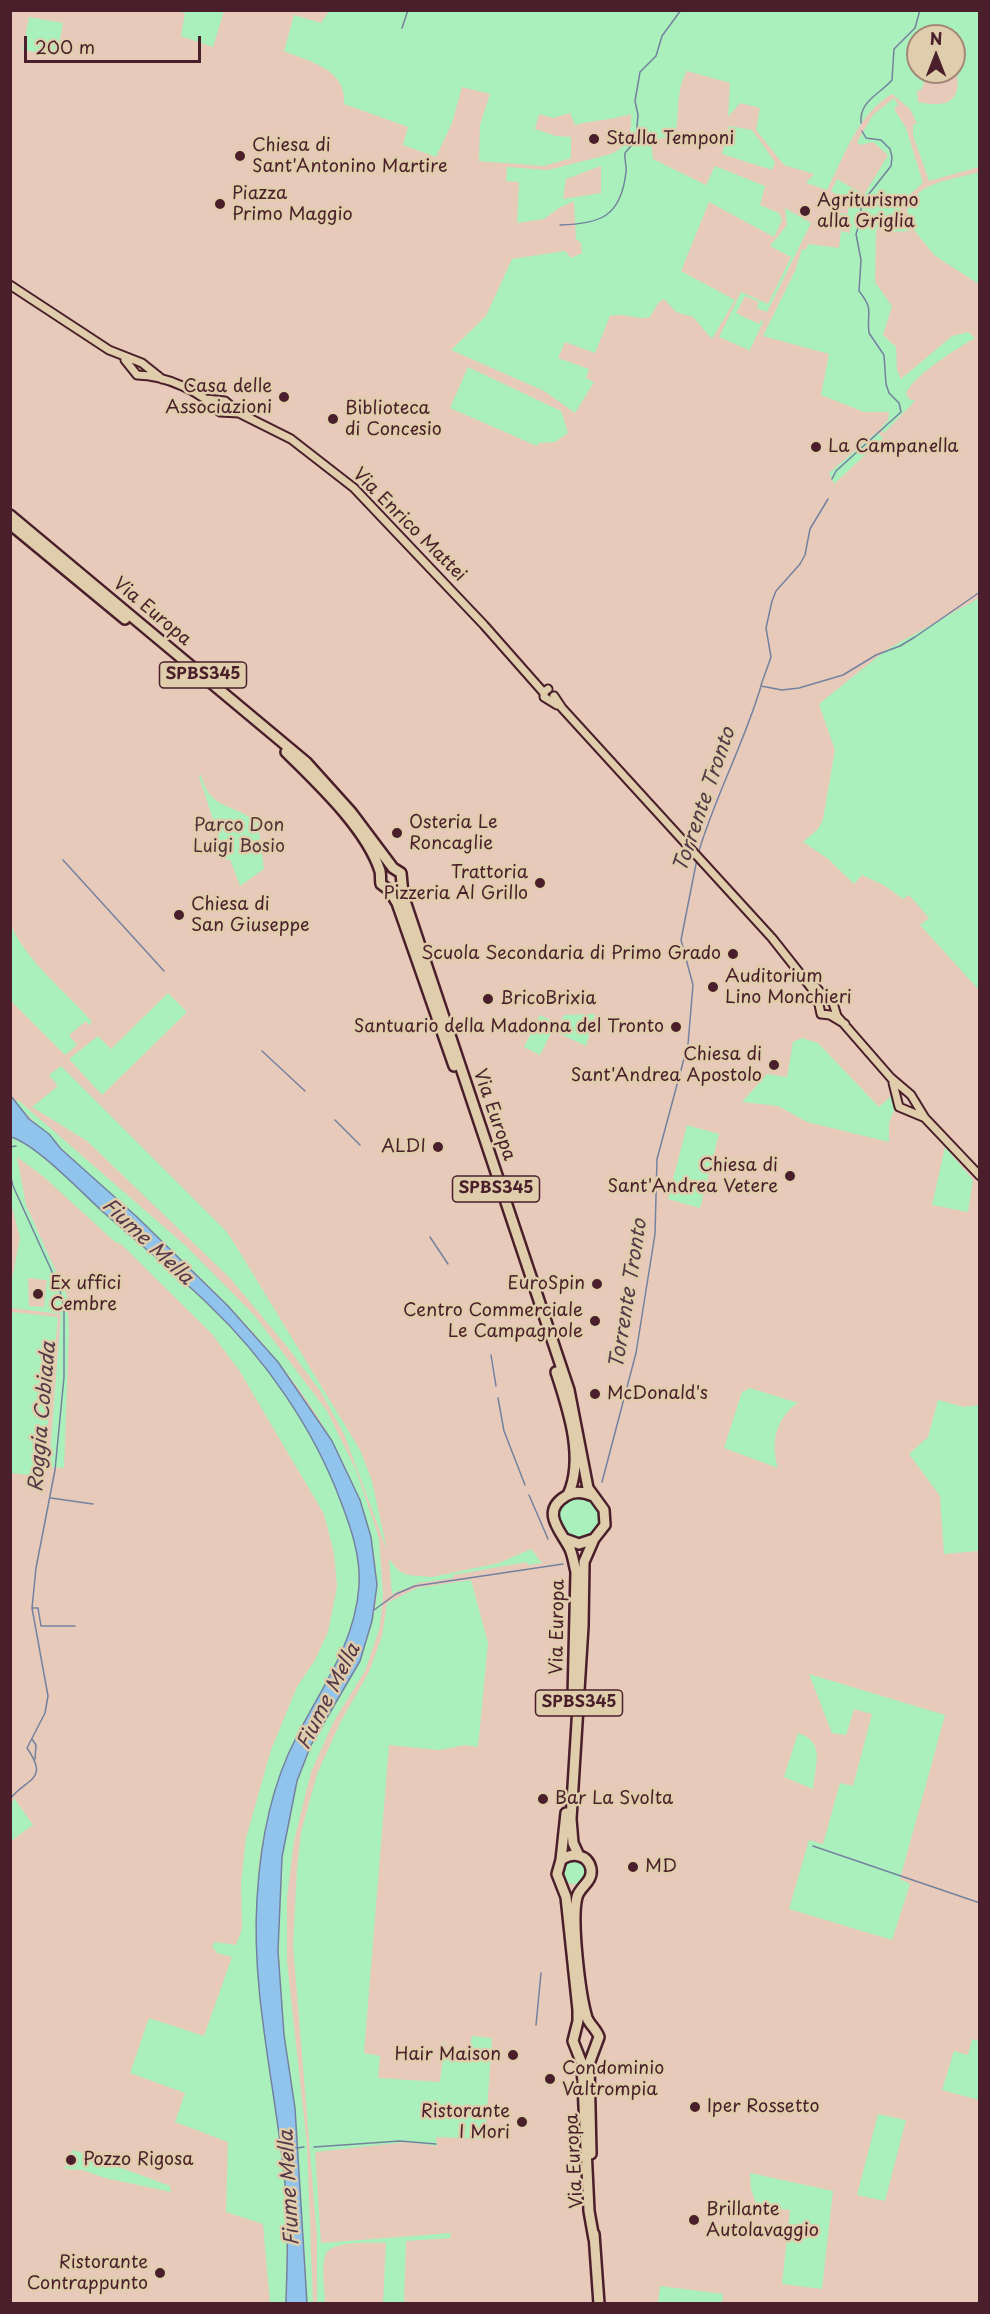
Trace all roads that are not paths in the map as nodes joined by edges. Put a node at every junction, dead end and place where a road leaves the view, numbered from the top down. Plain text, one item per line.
1 (10, 285) edge
2 (135, 366) junction
3 (144, 372) junction
4 (10, 515) edge
5 (10, 524) edge
6 (393, 868) junction
7 (381, 873) junction
8 (401, 884) junction
9 (389, 890) junction
10 (822, 1001) junction
11 (832, 1012) junction
12 (902, 1095) junction
13 (914, 1102) junction
14 (908, 1109) junction
15 (925, 1118) junction
16 (980, 1176) edge
17 (568, 1495) junction
18 (593, 1496) junction
19 (565, 1539) junction
20 (594, 1539) junction
21 (579, 1856) junction
22 (561, 1860) junction
23 (561, 1884) junction
24 (586, 1884) junction
25 (595, 2030) junction
26 (575, 2032) junction
27 (596, 2048) junction
28 (577, 2049) junction
29 (594, 2244) junction
30 (599, 2304) edge

1 - 2 street
2 - 3 street
2 - 3 street
3 - 10 street, Via Enrico Mattei
4 - 6 main road, Via Europa / SPBS345
5 - 7 main road, Via Europa / SPBS345
6 - 7 main road
6 - 8 main road, Via Europa / SPBS345
7 - 9 main road, Via Europa / SPBS345
8 - 9 main road
8 - 18 main road, Via Europa / SPBS345
9 - 17 main road, Via Europa / SPBS345
10 - 11 street
10 - 11 street
11 - 12 street
12 - 13 street
12 - 14 street
13 - 14 street
13 - 15 street
14 - 15 street
15 - 16 street
17 - 18 main road
17 - 19 main road, Via Europa / SPBS345
18 - 20 main road, Via Europa / SPBS345
19 - 20 main road
19 - 22 main road, Via Europa / SPBS345
20 - 21 main road, Via Europa / SPBS345
21 - 22 main road
21 - 24 main road, Via Europa / SPBS345
22 - 23 main road, Via Europa / SPBS345
23 - 24 main road
23 - 26 main road, Via Europa / SPBS345
24 - 25 main road, Via Europa / SPBS345
25 - 26 main road
25 - 27 main road, Via Europa / SPBS345
26 - 28 main road, Via Europa / SPBS345
27 - 28 main road
27 - 29 main road, Via Europa / SPBS345
28 - 29 main road, Via Europa / SPBS345
29 - 30 main road

